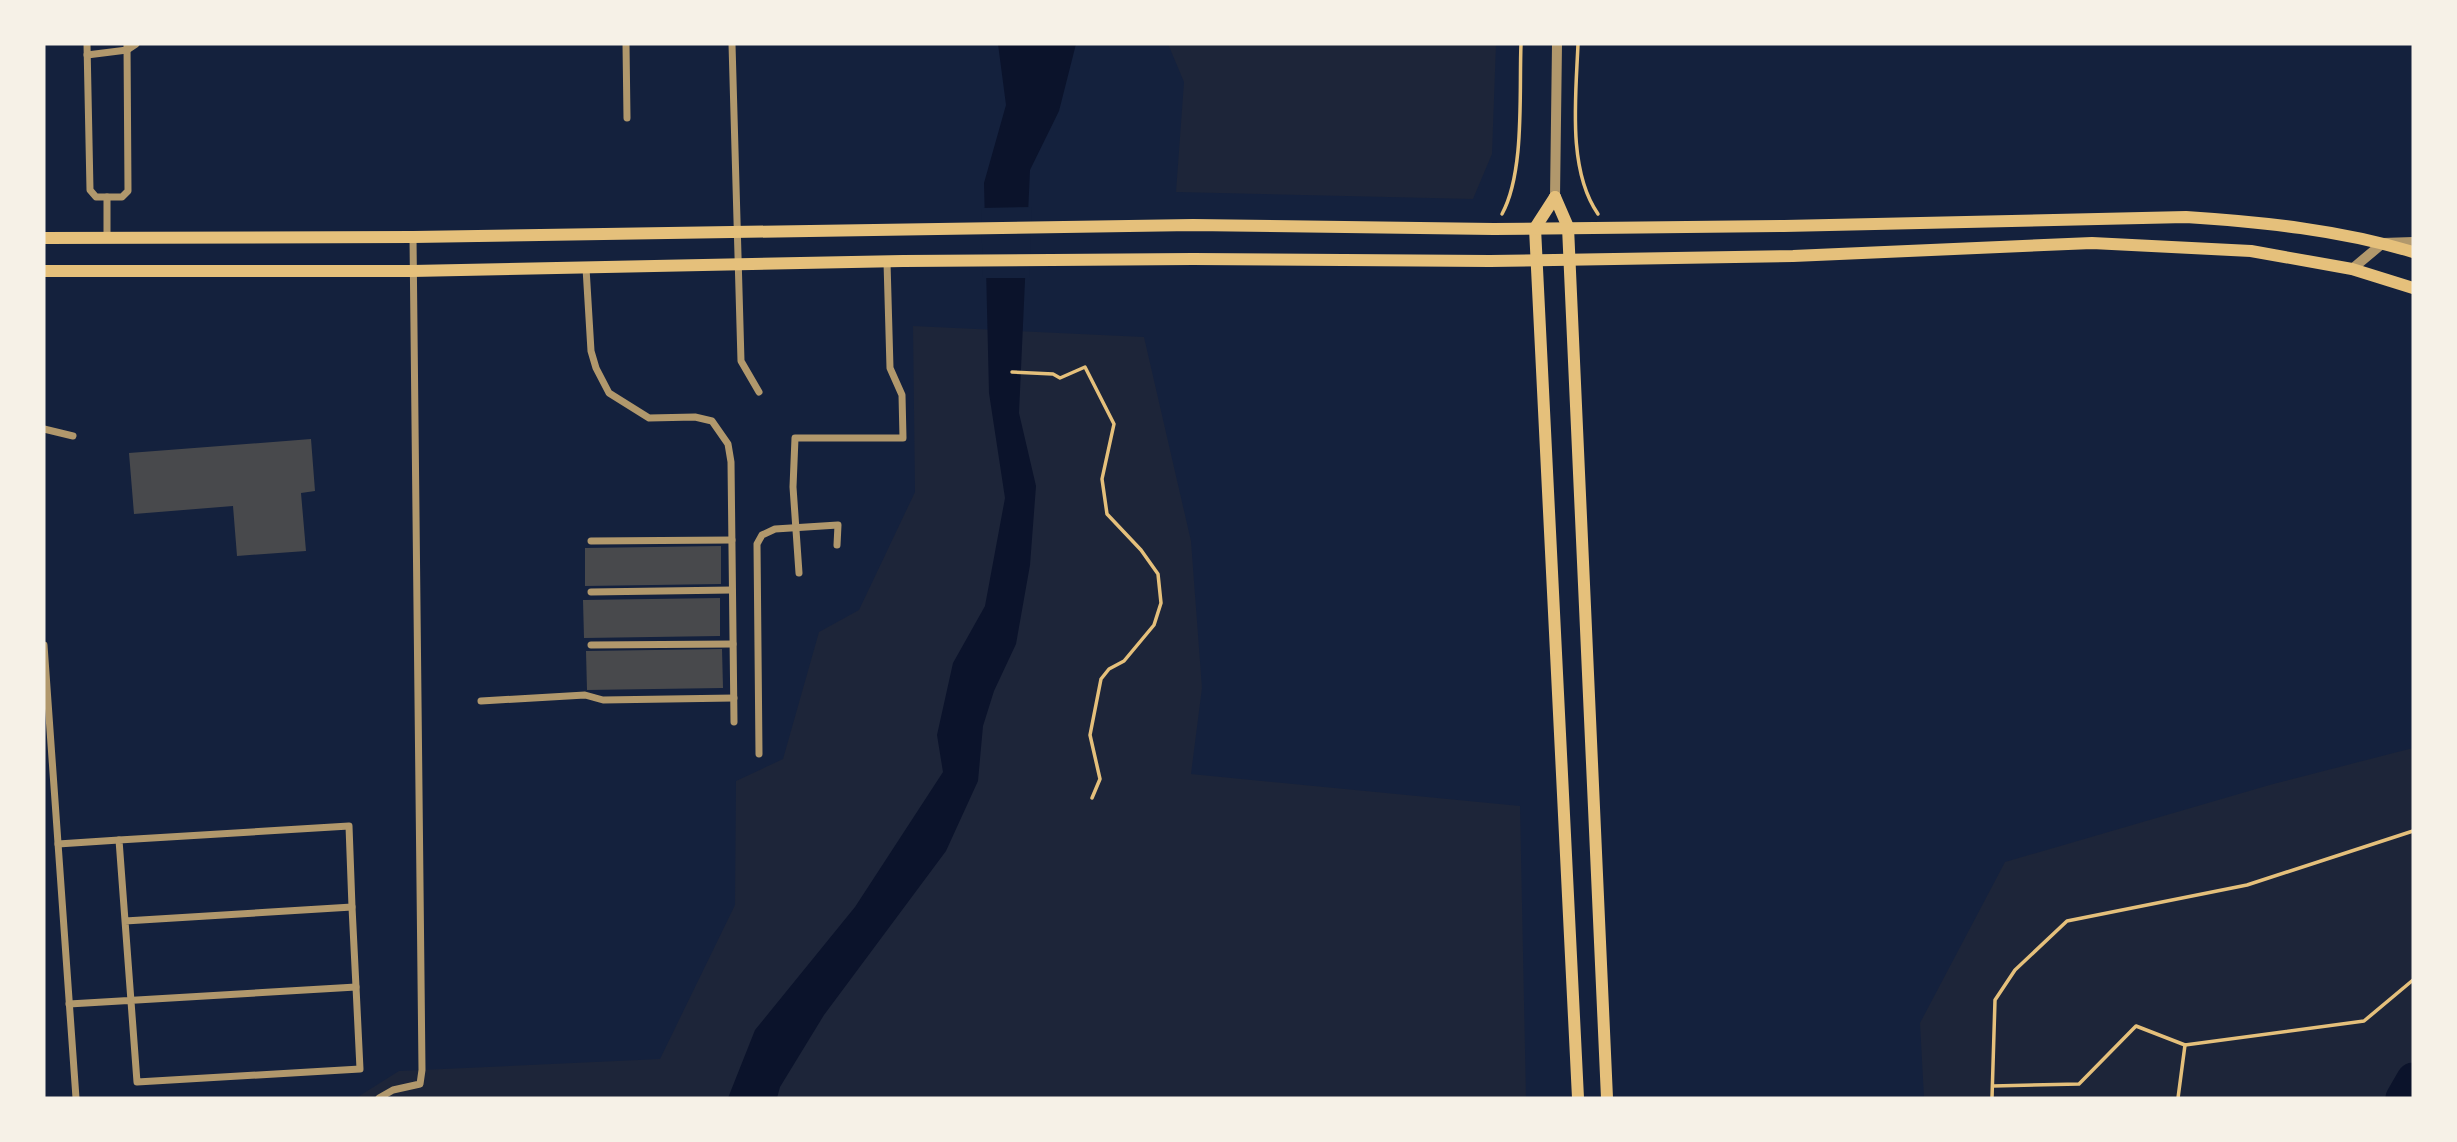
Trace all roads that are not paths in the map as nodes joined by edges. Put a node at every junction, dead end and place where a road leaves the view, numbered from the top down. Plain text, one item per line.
1 (87, 44) edge
2 (136, 44) edge
3 (626, 44) edge
4 (732, 44) edge
5 (1558, 44) edge
6 (127, 47) edge
7 (87, 55) junction
8 (627, 118) dead end
9 (107, 197) junction
10 (1555, 198) junction
11 (1568, 227) junction
12 (1535, 228) junction
13 (736, 232) junction
14 (413, 237) junction
15 (44, 238) edge
16 (107, 238) junction
17 (2413, 242) edge
18 (2383, 243) junction
19 (2413, 252) edge
20 (1569, 259) junction
21 (1536, 260) junction
22 (887, 262) junction
23 (738, 266) junction
24 (586, 268) junction
25 (2352, 269) junction
26 (44, 271) edge
27 (412, 271) junction
28 (2413, 288) edge
29 (759, 392) dead end
30 (44, 429) edge
31 (73, 436) dead end
32 (795, 528) junction
33 (732, 540) junction
34 (591, 541) dead end
35 (837, 545) dead end
36 (799, 573) dead end
37 (732, 590) junction
38 (591, 592) dead end
39 (733, 643) junction
40 (44, 645) edge
41 (591, 645) dead end
42 (734, 698) junction
43 (481, 701) dead end
44 (734, 722) dead end
45 (759, 754) dead end
46 (119, 840) junction
47 (58, 844) junction
48 (352, 907) junction
49 (125, 921) junction
50 (356, 987) junction
51 (130, 1000) junction
52 (69, 1004) junction
53 (76, 1098) edge
54 (379, 1098) edge
55 (1578, 1098) edge
56 (1607, 1098) edge

1 - 7 street
2 - 6 street
3 - 8 street
4 - 13 street
5 - 10 street
6 - 7 street
6 - 9 street
7 - 9 street
9 - 16 street
10 - 11 main road
10 - 12 main road
11 - 12 main road
11 - 18 main road
11 - 20 main road
12 - 13 main road
12 - 21 main road
13 - 14 main road
13 - 23 street
14 - 16 main road
14 - 27 street
15 - 16 main road
17 - 18 street
18 - 19 main road
18 - 25 street
20 - 21 main road
20 - 25 main road
20 - 56 main road
21 - 22 main road
21 - 55 main road
22 - 23 main road
22 - 32 street
23 - 24 main road
23 - 29 street
24 - 27 main road
24 - 33 street
25 - 28 main road
26 - 27 main road
27 - 54 street
30 - 31 street
32 - 35 street
32 - 36 street
32 - 45 street
33 - 34 street
33 - 37 street
37 - 38 street
37 - 39 street
39 - 41 street
39 - 42 street
40 - 47 street
42 - 43 street
42 - 44 street
46 - 47 street
46 - 48 street
46 - 49 street
47 - 52 street
48 - 49 street
48 - 50 street
49 - 51 street
50 - 51 street
50 - 51 street
51 - 52 street
52 - 53 street

